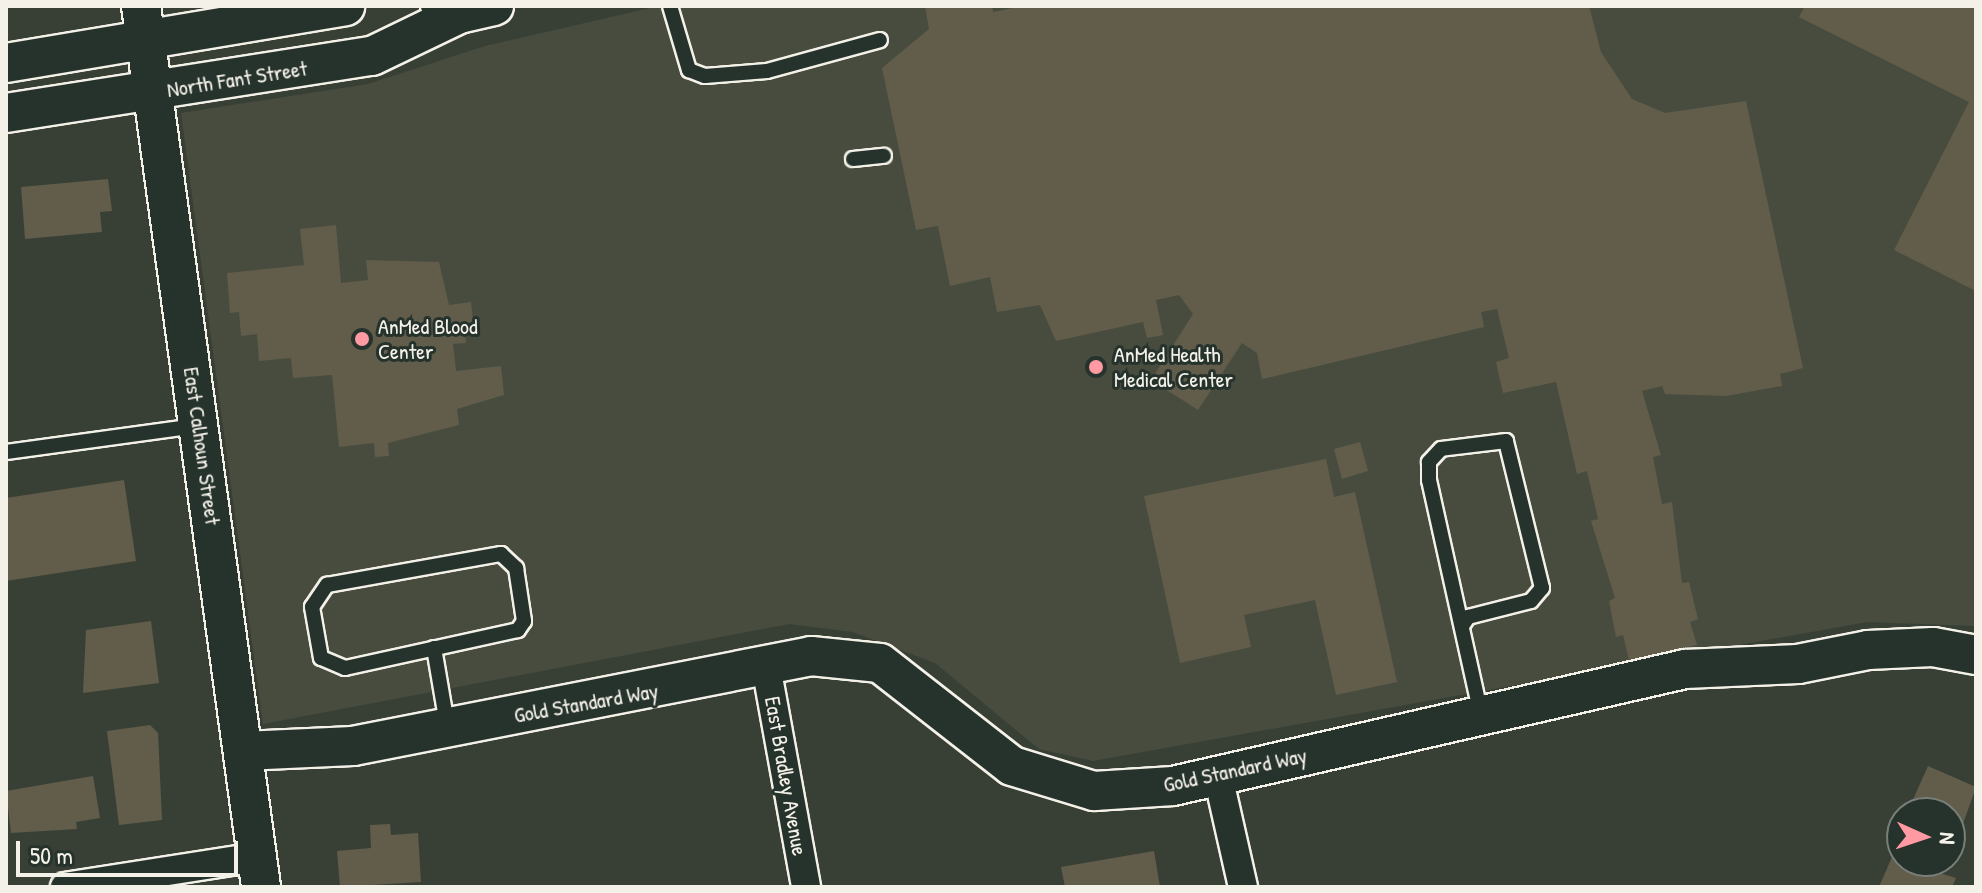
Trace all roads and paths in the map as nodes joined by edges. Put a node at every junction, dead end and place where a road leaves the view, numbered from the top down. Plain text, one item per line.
1 (342, 6) edge
2 (670, 6) edge
3 (446, 8) edge
4 (144, 24) edge
5 (880, 40) dead end
6 (6, 63) edge
7 (153, 92) junction
8 (6, 113) edge
9 (884, 156) dead end
10 (853, 159) dead end
11 (199, 425) junction
12 (6, 452) edge
13 (1462, 626) junction
14 (434, 648) junction
15 (1976, 655) edge
16 (766, 666) junction
17 (1481, 715) junction
18 (448, 728) junction
19 (243, 751) junction
20 (1218, 776) junction
21 (259, 872) edge
22 (65, 887) edge
23 (806, 887) edge
24 (1243, 887) edge

1 - 4 street
2 - 5 lane
3 - 7 street, North Fant Street
4 - 6 street
4 - 7 street, East Calhoun Street
7 - 8 street, North Fant Street
7 - 11 street, East Calhoun Street
9 - 10 lane
11 - 12 lane
11 - 19 street, East Calhoun Street
13 - 13 lane
13 - 17 lane
14 - 14 lane
14 - 18 lane
15 - 17 street, Gold Standard Way
16 - 18 street, Gold Standard Way
16 - 20 street, Gold Standard Way
16 - 23 street, East Bradley Avenue
17 - 20 street, Gold Standard Way
18 - 19 street, Gold Standard Way
19 - 21 street, East Calhoun Street
20 - 24 street
21 - 22 street

